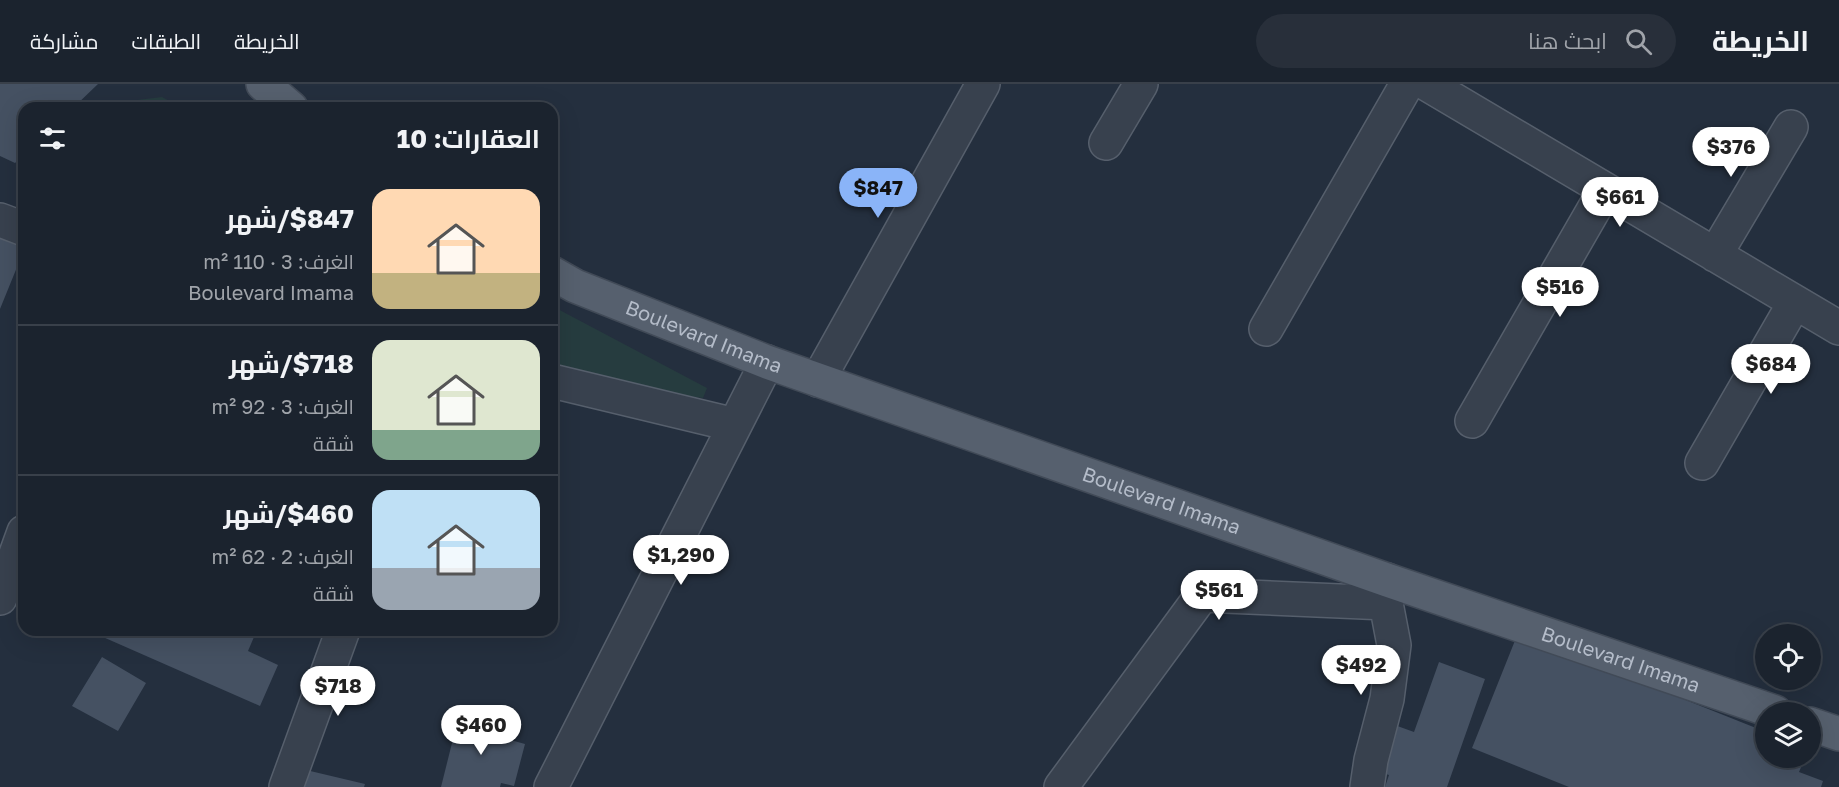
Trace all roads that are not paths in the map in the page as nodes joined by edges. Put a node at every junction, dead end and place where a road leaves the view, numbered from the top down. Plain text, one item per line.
1 (263, 84) edge
2 (983, 84) edge
3 (1141, 84) edge
4 (1407, 84) edge
5 (1427, 84) edge
6 (284, 102) edge
7 (1791, 127) dead end
8 (1106, 142) dead end
9 (1605, 190) junction
10 (0, 220) edge
11 (18, 227) edge
12 (1715, 255) junction
13 (558, 276) edge
14 (1796, 302) junction
15 (1839, 328) edge
16 (1266, 329) dead end
17 (767, 362) junction
18 (818, 380) junction
19 (558, 382) edge
20 (1472, 421) dead end
21 (735, 425) junction
22 (1702, 463) dead end
23 (18, 548) edge
24 (1386, 592) junction
25 (0, 598) edge
26 (341, 636) edge
27 (1755, 706) edge
28 (1821, 728) edge
29 (1839, 734) edge
30 (286, 787) edge
31 (550, 787) edge
32 (1061, 787) edge
33 (1367, 787) edge

1 - 6 main road
2 - 18 street
3 - 8 street
4 - 16 street
5 - 9 street
7 - 12 street
9 - 12 street
9 - 20 street
10 - 11 street
12 - 14 street
13 - 17 main road, Boulevard Imama
14 - 15 street
14 - 22 street
17 - 18 main road, Boulevard Imama
17 - 21 street
18 - 24 main road, Boulevard Imama
19 - 21 street
21 - 31 street
23 - 25 street
24 - 27 main road, Boulevard Imama
24 - 32 street
24 - 33 street
26 - 30 street
28 - 29 main road

